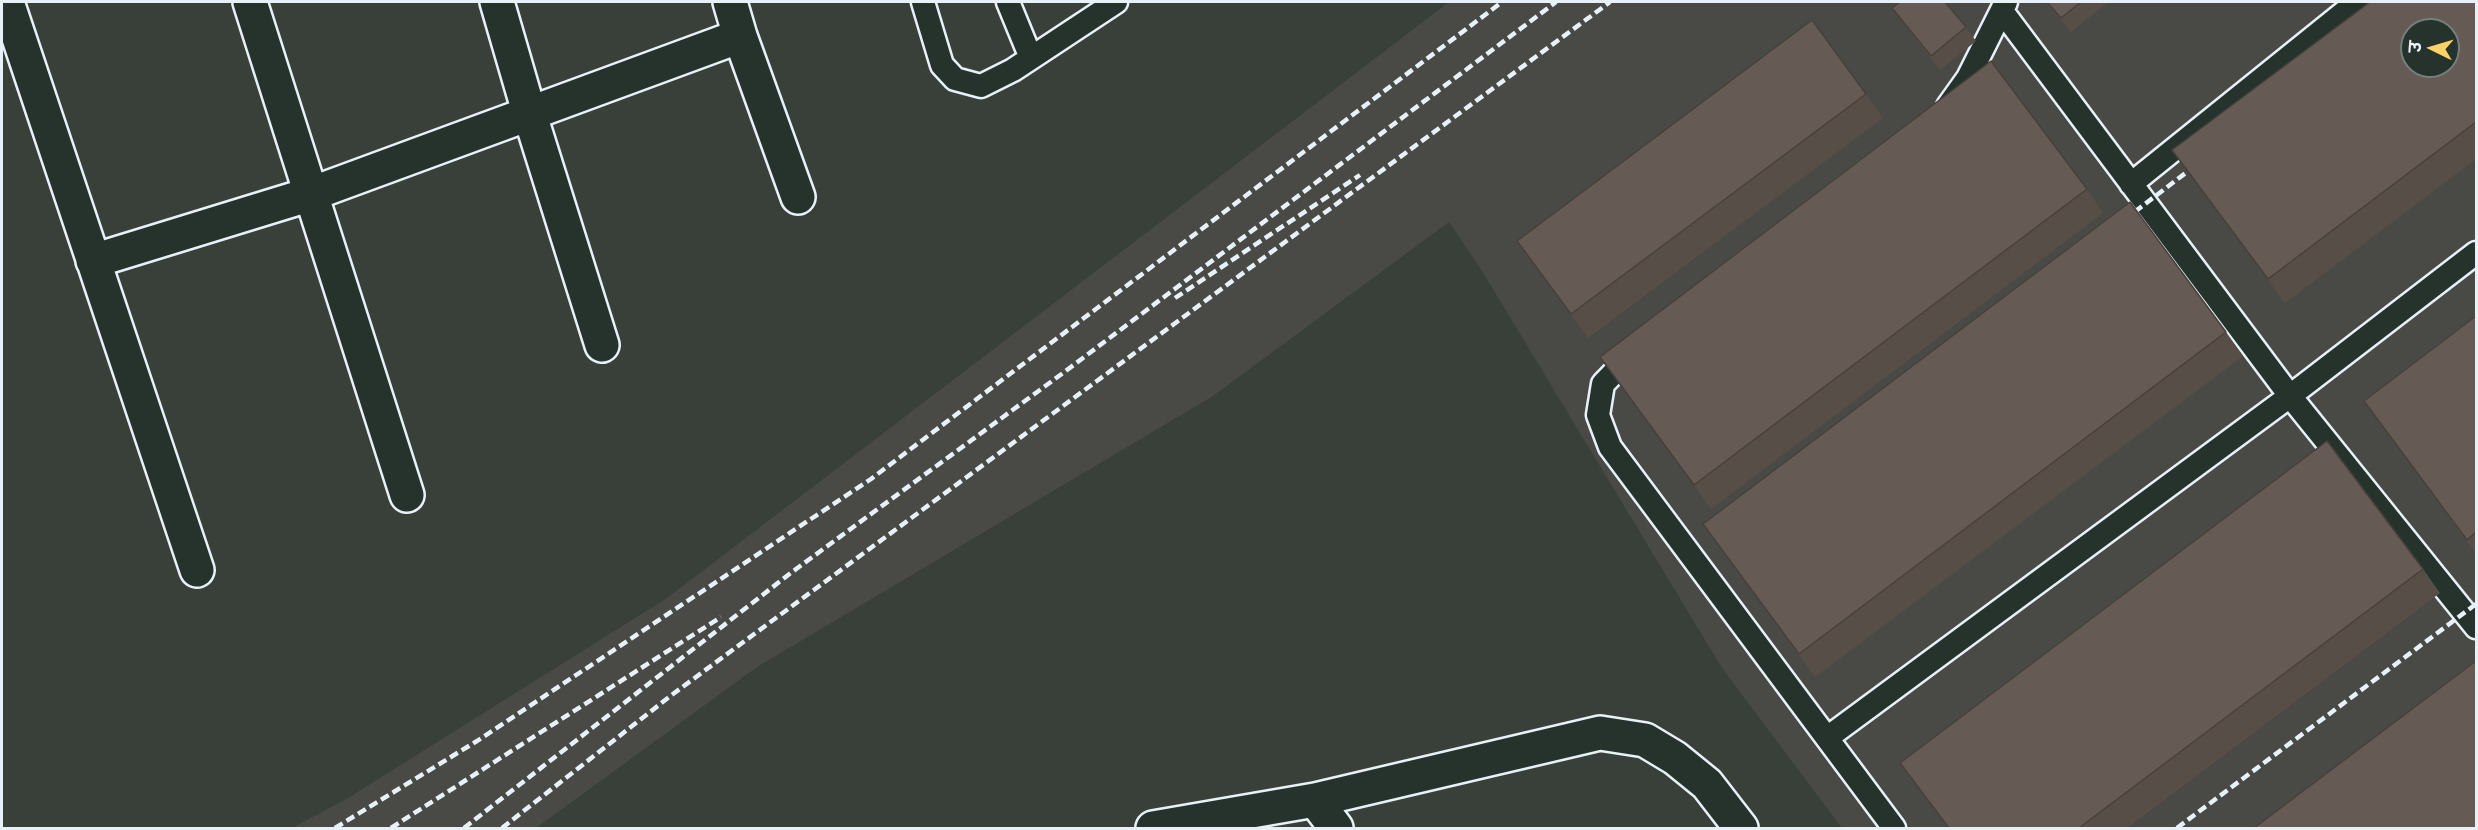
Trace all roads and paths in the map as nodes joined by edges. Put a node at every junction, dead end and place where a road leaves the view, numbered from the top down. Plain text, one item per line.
1 (6, 2) edge
2 (250, 2) edge
3 (497, 2) edge
4 (730, 2) edge
5 (922, 2) edge
6 (1008, 2) edge
7 (1116, 2) edge
8 (2357, 2) edge
9 (2004, 6) edge
10 (740, 36) junction
11 (1031, 57) junction
12 (529, 112) junction
13 (1938, 120) edge
14 (2132, 184) junction
15 (311, 194) junction
16 (798, 197) dead end
17 (2476, 253) edge
18 (93, 261) junction
19 (1647, 338) edge
20 (602, 345) dead end
21 (2290, 396) junction
22 (407, 495) dead end
23 (197, 570) dead end
24 (2476, 627) edge
25 (1827, 738) junction
26 (1315, 800) junction
27 (1153, 828) edge
28 (1336, 828) edge
29 (1741, 828) edge
30 (1894, 828) edge

1 - 18 street
2 - 15 street
3 - 12 street
4 - 10 street
5 - 11 lane
6 - 11 lane
7 - 11 lane
8 - 14 lane
9 - 13 lane
9 - 14 lane
10 - 12 street
10 - 16 street
12 - 15 street
12 - 20 street
14 - 21 lane
15 - 18 street
15 - 22 street
17 - 21 lane
18 - 23 street
19 - 25 lane
21 - 24 lane
21 - 25 lane
25 - 30 lane
26 - 27 street
26 - 28 street
26 - 29 street

